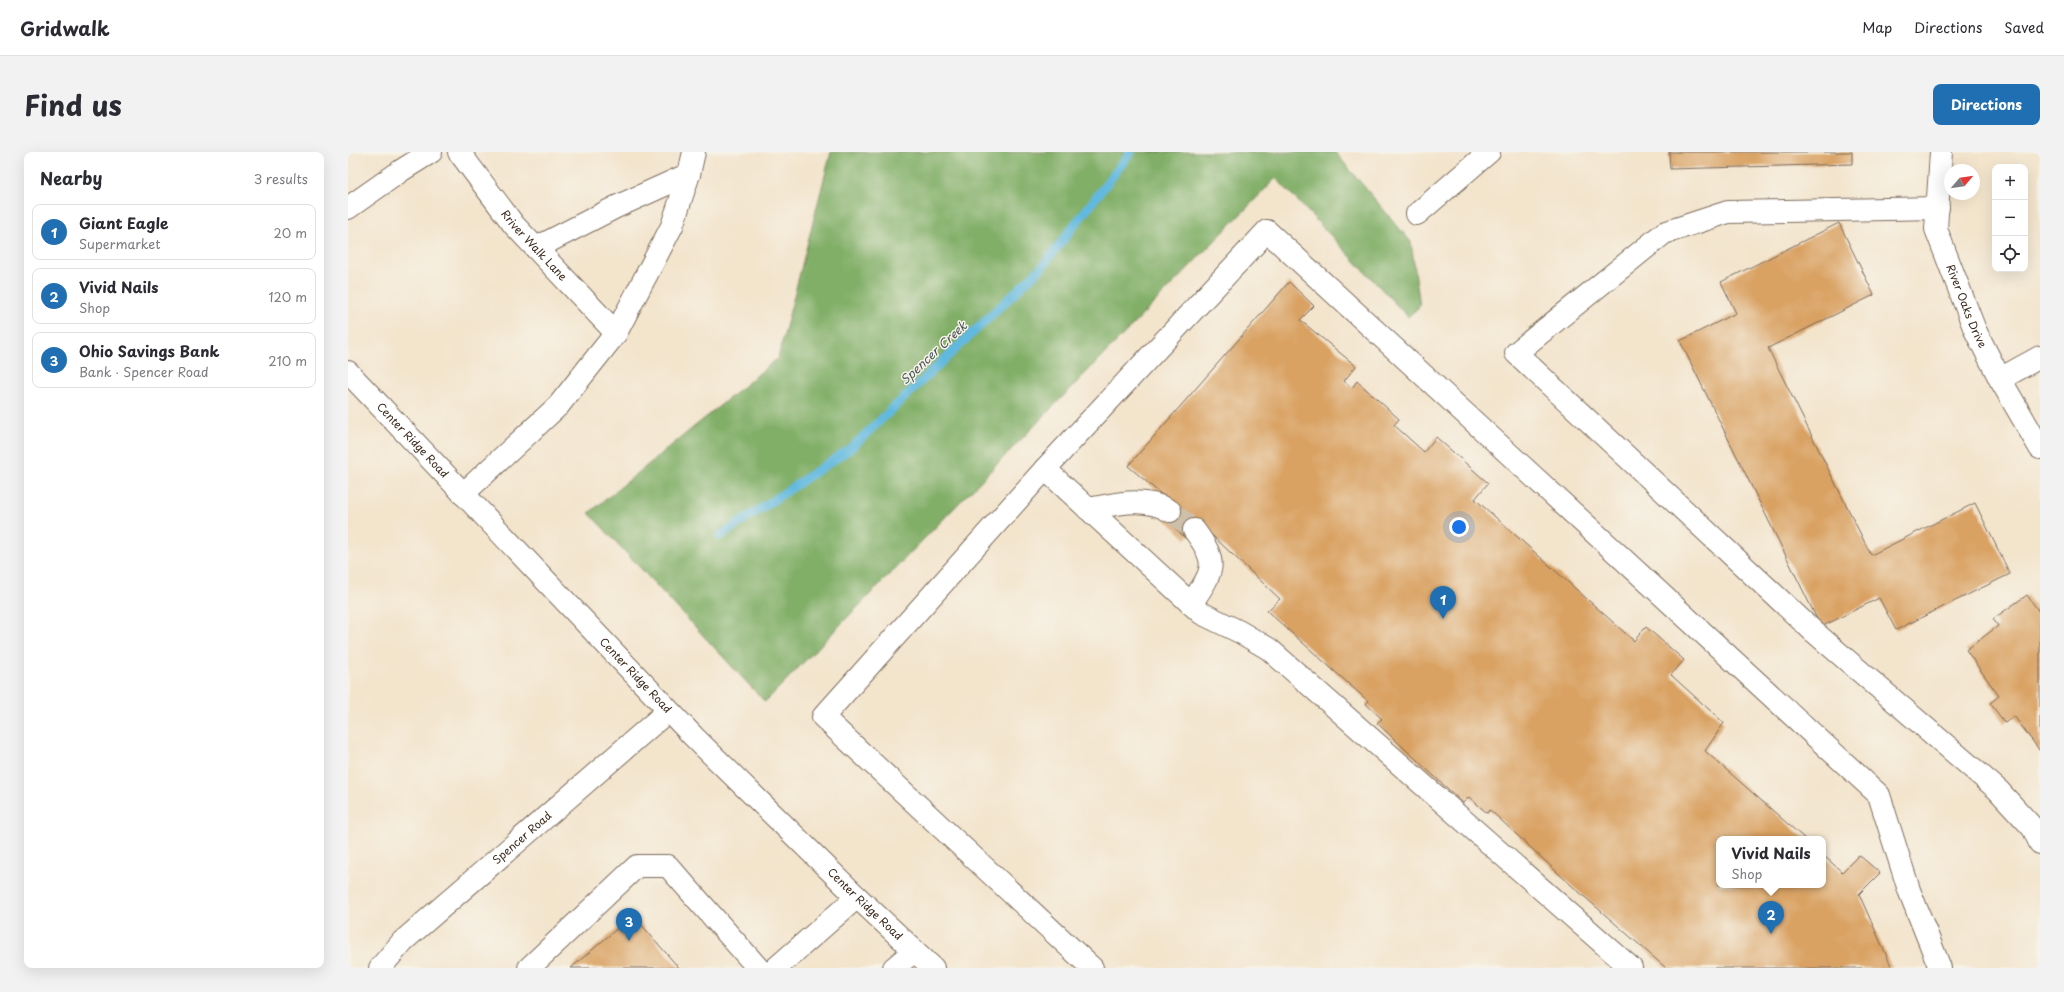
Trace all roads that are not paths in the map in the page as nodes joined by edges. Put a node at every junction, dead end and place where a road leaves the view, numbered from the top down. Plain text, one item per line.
1 (430, 152) edge
2 (459, 152) edge
3 (694, 152) edge
4 (1489, 152) edge
5 (1941, 152) edge
6 (689, 174) junction
7 (348, 208) edge
8 (1938, 208) junction
9 (1417, 214) dead end
10 (536, 248) junction
11 (616, 333) junction
12 (2040, 357) edge
13 (348, 372) edge
14 (2000, 379) junction
15 (2040, 448) edge
16 (1045, 469) junction
17 (463, 494) junction
18 (1088, 509) junction
19 (1170, 511) tunnel mouth
20 (1194, 530) tunnel mouth
21 (1191, 604) junction
22 (668, 710) junction
23 (2040, 842) edge
24 (857, 897) junction
25 (914, 951) junction
26 (380, 968) edge
27 (529, 968) edge
28 (758, 968) edge
29 (776, 968) edge
30 (894, 968) edge
31 (934, 968) edge
32 (1092, 968) edge
33 (1631, 968) edge
34 (1940, 968) edge

1 - 7 street
2 - 10 street, Rriver Walk Lane
3 - 6 street
4 - 9 street
5 - 8 street, River Oaks Drive
6 - 10 street
6 - 11 street
8 - 14 street, River Oaks Drive
8 - 23 street
10 - 11 street, Rriver Walk Lane
11 - 17 street
12 - 14 street
13 - 17 street, Center Ridge Road
14 - 15 street, River Oaks Drive
16 - 18 street
16 - 32 street
16 - 34 street
17 - 22 street, Center Ridge Road
18 - 19 street
18 - 21 street
20 - 21 street
21 - 33 street
22 - 24 street, Center Ridge Road
22 - 26 street, Spencer Road
24 - 25 street, Center Ridge Road
24 - 29 street
25 - 30 street
25 - 31 street, Center Ridge Road
27 - 28 street

